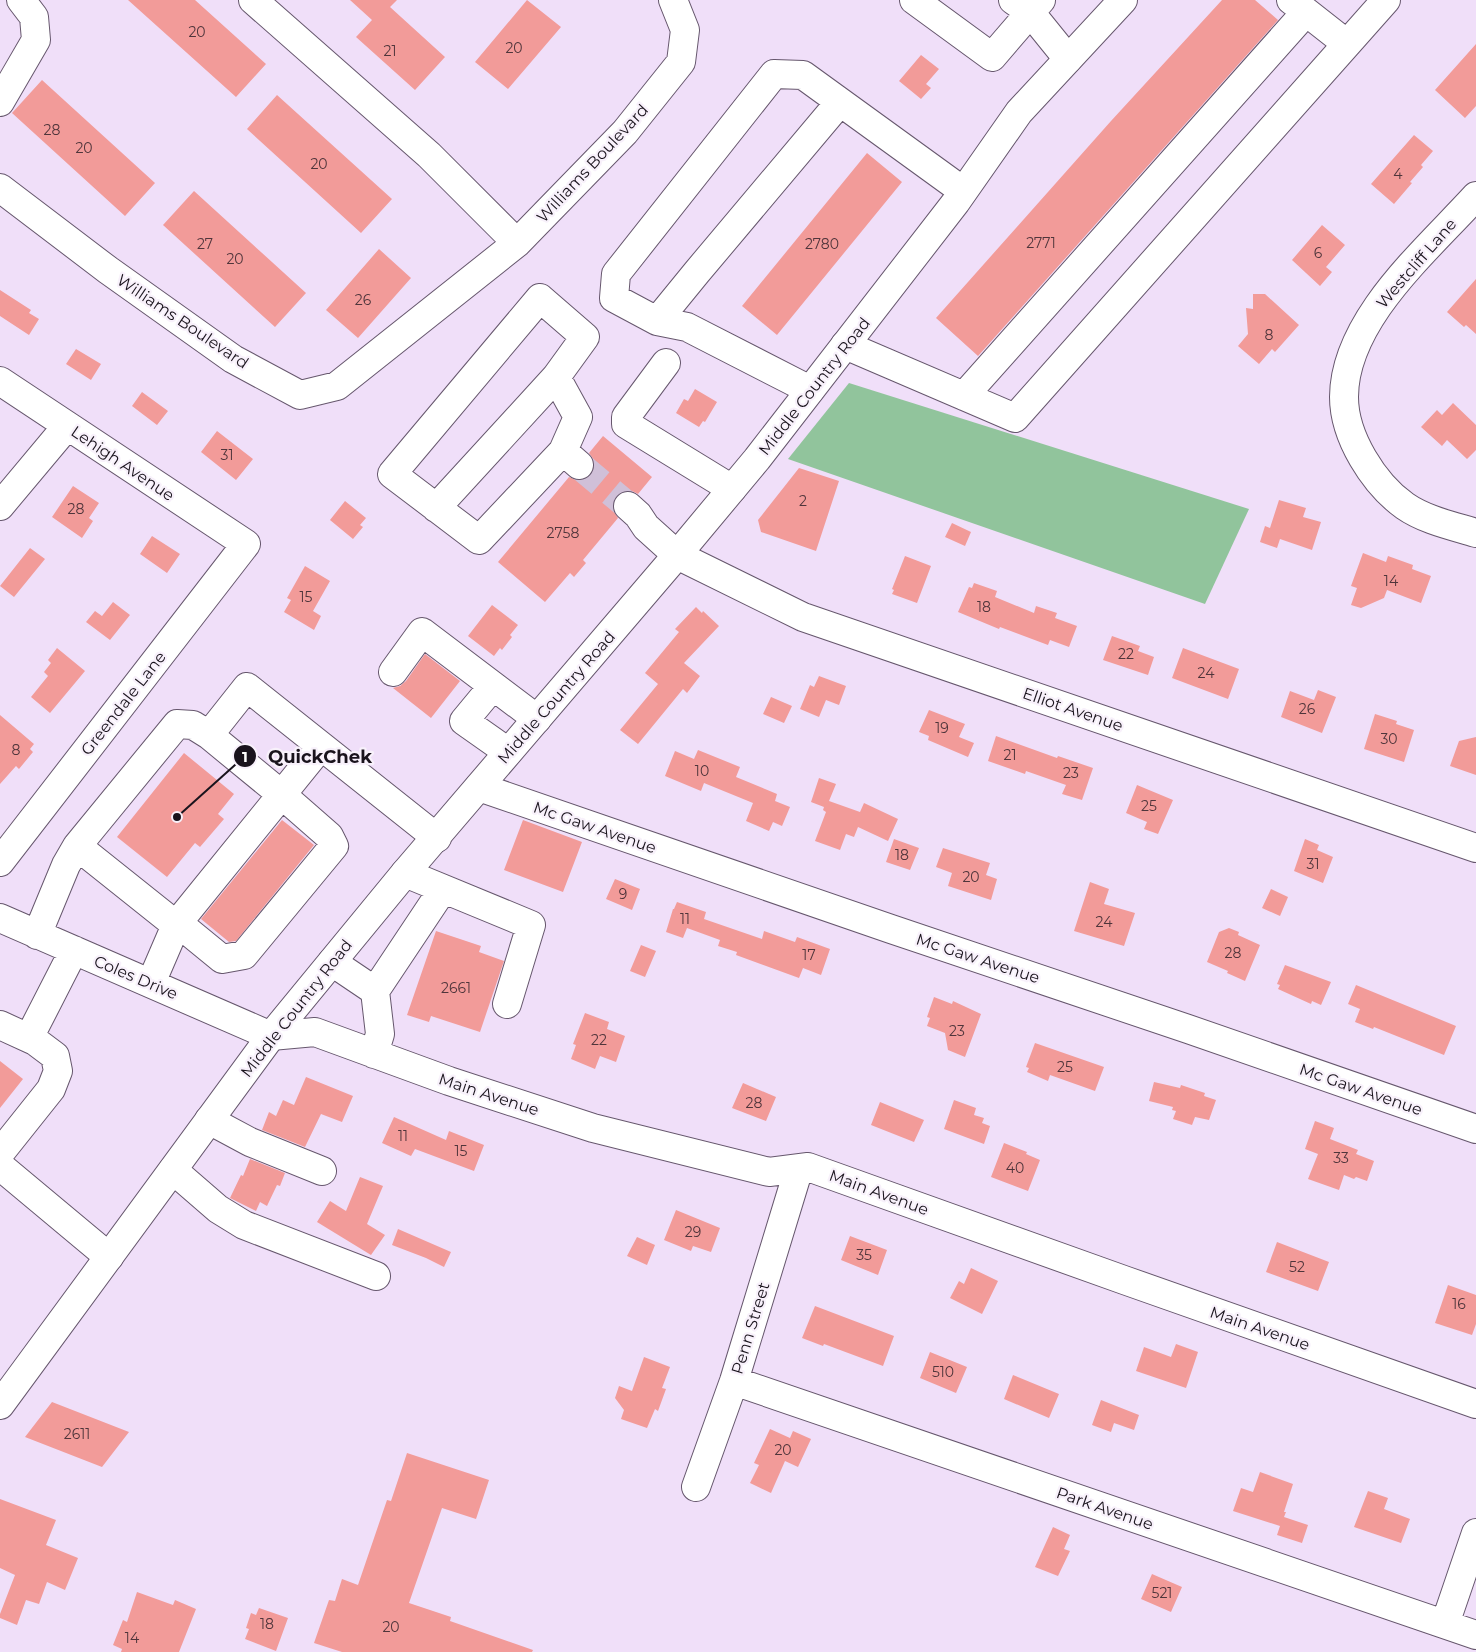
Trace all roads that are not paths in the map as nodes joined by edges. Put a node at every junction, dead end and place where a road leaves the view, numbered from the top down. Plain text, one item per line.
1 (21, 0) edge
2 (253, 0) edge
3 (673, 0) edge
4 (914, 0) edge
5 (1123, 0) edge
6 (1386, 0) edge
7 (1028, 4) edge
8 (1299, 6) edge
9 (1346, 44) junction
10 (1068, 59) junction
11 (0, 102) edge
12 (840, 102) junction
13 (0, 188) edge
14 (963, 191) junction
15 (1476, 196) edge
16 (517, 243) junction
17 (657, 321) junction
18 (845, 345) junction
19 (666, 362) dead end
20 (556, 377) junction
21 (0, 380) edge
22 (810, 390) junction
23 (964, 396) junction
24 (67, 426) junction
25 (732, 489) junction
26 (0, 506) edge
27 (628, 506) tunnel mouth
28 (436, 508) junction
29 (1476, 533) edge
30 (246, 544) joint
31 (677, 556) junction
32 (393, 672) dead end
33 (493, 686) junction
34 (537, 719) junction
35 (209, 735) junction
36 (320, 746) junction
37 (508, 752) junction
38 (480, 787) junction
39 (282, 794) junction
40 (437, 838) junction
41 (77, 846) junction
42 (1476, 848) edge
43 (0, 862) edge
44 (405, 873) junction
45 (443, 889) junction
46 (0, 918) edge
47 (177, 924) junction
48 (38, 934) junction
49 (74, 950) junction
50 (332, 962) junction
51 (151, 984) junction
52 (375, 991) junction
53 (507, 1004) dead end
54 (0, 1025) edge
55 (271, 1036) junction
56 (29, 1038) junction
57 (374, 1054) junction
58 (209, 1120) junction
59 (1476, 1130) edge
60 (0, 1154) edge
61 (0, 1166) edge
62 (799, 1168) junction
63 (172, 1170) junction
64 (322, 1171) dead end
65 (108, 1257) junction
66 (376, 1276) dead end
67 (734, 1381) junction
68 (1476, 1404) edge
69 (0, 1405) edge
70 (696, 1487) dead end
71 (1476, 1533) edge
72 (1445, 1624) junction
73 (1476, 1635) edge

1 - 11 street
2 - 16 street
3 - 16 street, Williams Boulevard
4 - 7 street
5 - 10 street, Middle Country Road
6 - 9 street
7 - 10 street
8 - 9 street
8 - 23 street
9 - 23 street
10 - 14 street, Middle Country Road
12 - 14 street
12 - 17 street
12 - 17 street
13 - 16 street, Williams Boulevard
14 - 18 street, Middle Country Road
15 - 29 street, Westcliff Lane
17 - 22 street
18 - 22 street, Middle Country Road
18 - 23 street
19 - 25 street
20 - 28 street
20 - 28 street
20 - 28 street
21 - 24 street, Lehigh Avenue
22 - 25 street, Middle Country Road
24 - 26 street
24 - 30 street, Lehigh Avenue
25 - 31 street, Middle Country Road
27 - 31 street, Elliot Avenue
30 - 43 street, Greendale Lane
31 - 34 street, Middle Country Road
31 - 42 street, Elliot Avenue
32 - 33 street
33 - 34 street
33 - 37 street
34 - 37 street, Middle Country Road
35 - 36 street
35 - 39 street
35 - 41 street
36 - 39 street
36 - 40 street
37 - 38 street, Middle Country Road
38 - 40 street, Middle Country Road
38 - 59 street, Mc Gaw Avenue
39 - 47 street
39 - 47 street
40 - 44 street, Middle Country Road
41 - 47 street
41 - 48 street
44 - 45 street
44 - 50 street, Middle Country Road
45 - 52 street
45 - 53 street
46 - 48 street, Coles Drive
47 - 51 street
48 - 49 street, Coles Drive
49 - 51 street, Coles Drive
49 - 56 street
50 - 52 street
50 - 55 street, Middle Country Road
51 - 55 street, Coles Drive
52 - 57 street
54 - 56 street
55 - 57 street, Main Avenue
55 - 58 street, Middle Country Road
56 - 60 street
57 - 62 street, Main Avenue
58 - 63 street, Middle Country Road
58 - 64 street
61 - 65 street
62 - 67 street, Penn Street
62 - 68 street, Main Avenue
63 - 65 street, Middle Country Road
63 - 66 street
65 - 69 street, Middle Country Road
67 - 70 street, Penn Street
67 - 72 street, Park Avenue
71 - 72 street
72 - 73 street, Park Avenue

